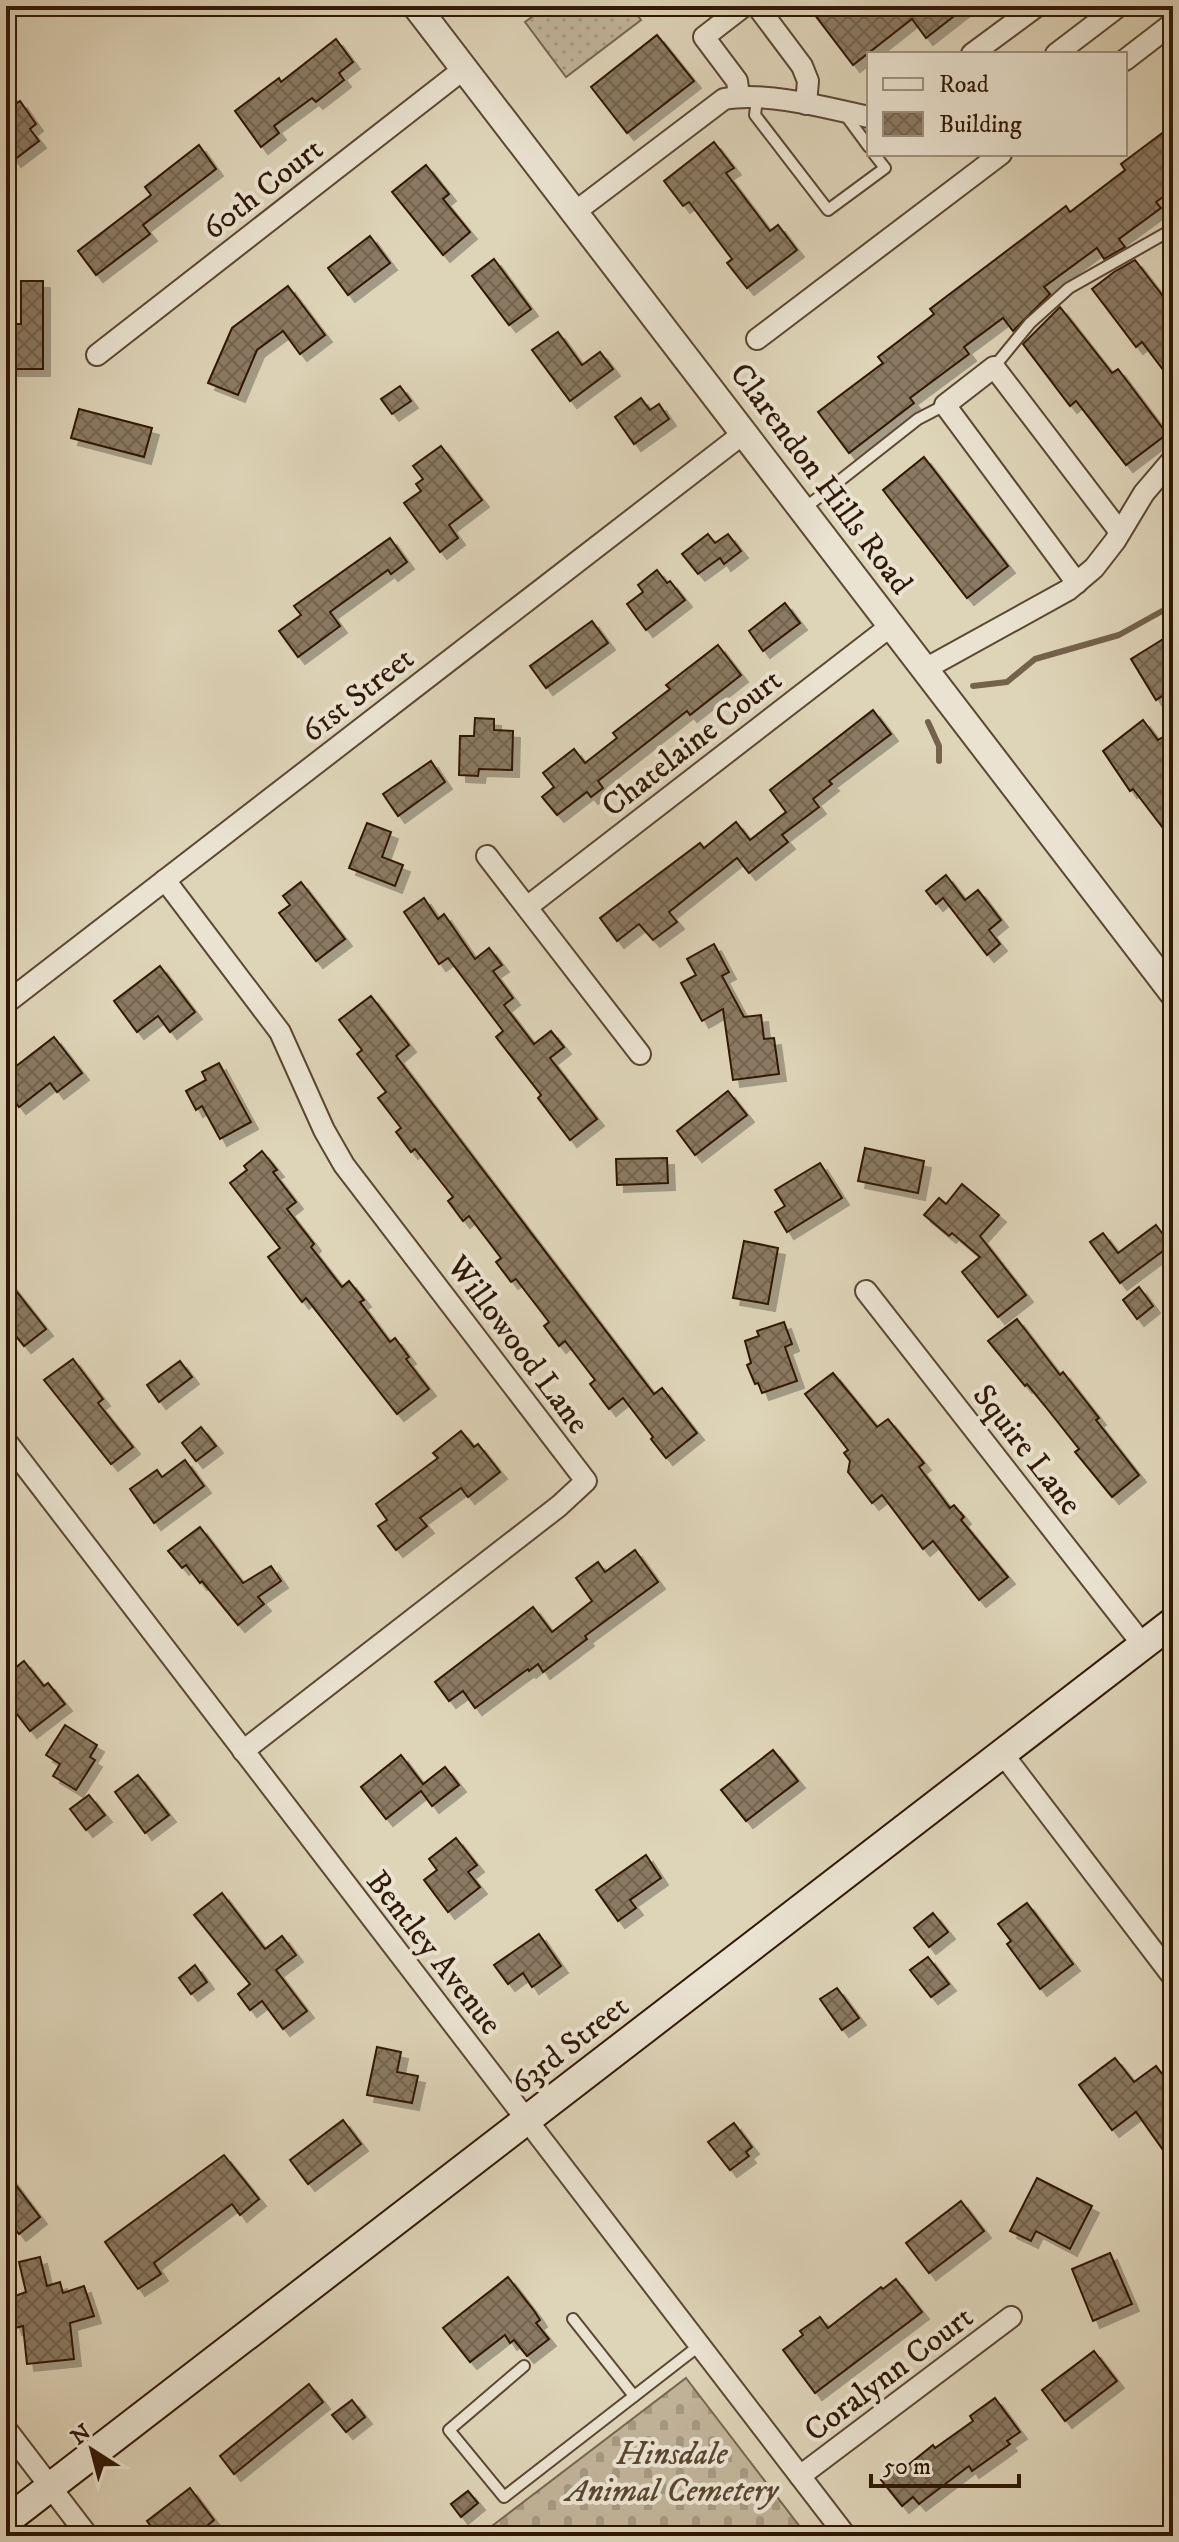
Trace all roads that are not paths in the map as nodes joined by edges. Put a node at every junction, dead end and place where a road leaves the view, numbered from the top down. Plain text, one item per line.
1 (416, 6) edge
2 (744, 6) edge
3 (757, 6) edge
4 (1037, 6) edge
5 (1119, 6) edge
6 (1173, 23) edge
7 (975, 52) edge
8 (1059, 52) edge
9 (1127, 58) edge
10 (465, 68) junction
11 (748, 97) junction
12 (806, 104) junction
13 (843, 112) junction
14 (867, 117) edge
15 (867, 144) edge
16 (876, 156) edge
17 (998, 156) edge
18 (575, 212) junction
19 (1173, 229) edge
20 (757, 339) dead end
21 (97, 355) dead end
22 (994, 367) junction
23 (945, 405) junction
24 (744, 433) junction
25 (1173, 459) edge
26 (803, 509) junction
27 (1120, 532) junction
28 (1077, 583) junction
29 (892, 625) junction
30 (925, 669) junction
31 (487, 856) dead end
32 (165, 880) junction
33 (527, 907) junction
34 (1173, 993) edge
35 (6, 1003) edge
36 (640, 1054) dead end
37 (866, 1291) dead end
38 (6, 1441) edge
39 (1173, 1622) edge
40 (1143, 1645) junction
41 (243, 1751) junction
42 (1002, 1753) junction
43 (1173, 1977) edge
44 (526, 2120) junction
45 (1011, 2317) dead end
46 (573, 2319) dead end
47 (700, 2345) junction
48 (524, 2366) dead end
49 (634, 2396) junction
50 (6, 2429) edge
51 (800, 2476) junction
52 (51, 2487) junction
53 (6, 2521) edge
54 (88, 2536) edge
55 (846, 2536) edge

1 - 10 street, Clarendon Hills Road
2 - 11 street
3 - 12 street
4 - 7 street
5 - 8 street
6 - 9 street
10 - 18 street, Clarendon Hills Road
10 - 21 street, 60th Court
11 - 12 street
11 - 16 lane
11 - 18 street
12 - 13 street
13 - 14 street
13 - 15 lane
17 - 20 street
18 - 24 street, Clarendon Hills Road
19 - 22 lane
22 - 23 street
22 - 27 street
23 - 26 lane
23 - 28 street
24 - 26 street, Clarendon Hills Road
24 - 32 street, 61st Street
25 - 27 street
26 - 29 street, Clarendon Hills Road
27 - 28 street
28 - 30 street
29 - 30 street, Clarendon Hills Road
29 - 33 street, Chatelaine Court
30 - 34 street, Clarendon Hills Road
31 - 33 street
32 - 35 street, 61st Street
32 - 41 street, Willowood Lane
33 - 36 street
37 - 40 street, Squire Lane
38 - 41 street, Bentley Avenue
39 - 40 main road, 63rd Street
40 - 42 main road, 63rd Street
41 - 44 street, Bentley Avenue
42 - 43 street
42 - 44 main road, 63rd Street
44 - 47 street, Bentley Avenue
44 - 52 main road, 63rd Street
45 - 51 street, Coralynn Court
46 - 49 lane
47 - 49 lane
47 - 51 street, Bentley Avenue
48 - 49 lane
50 - 52 street
51 - 55 street, Bentley Avenue
52 - 53 main road, 63rd Street
52 - 54 street

